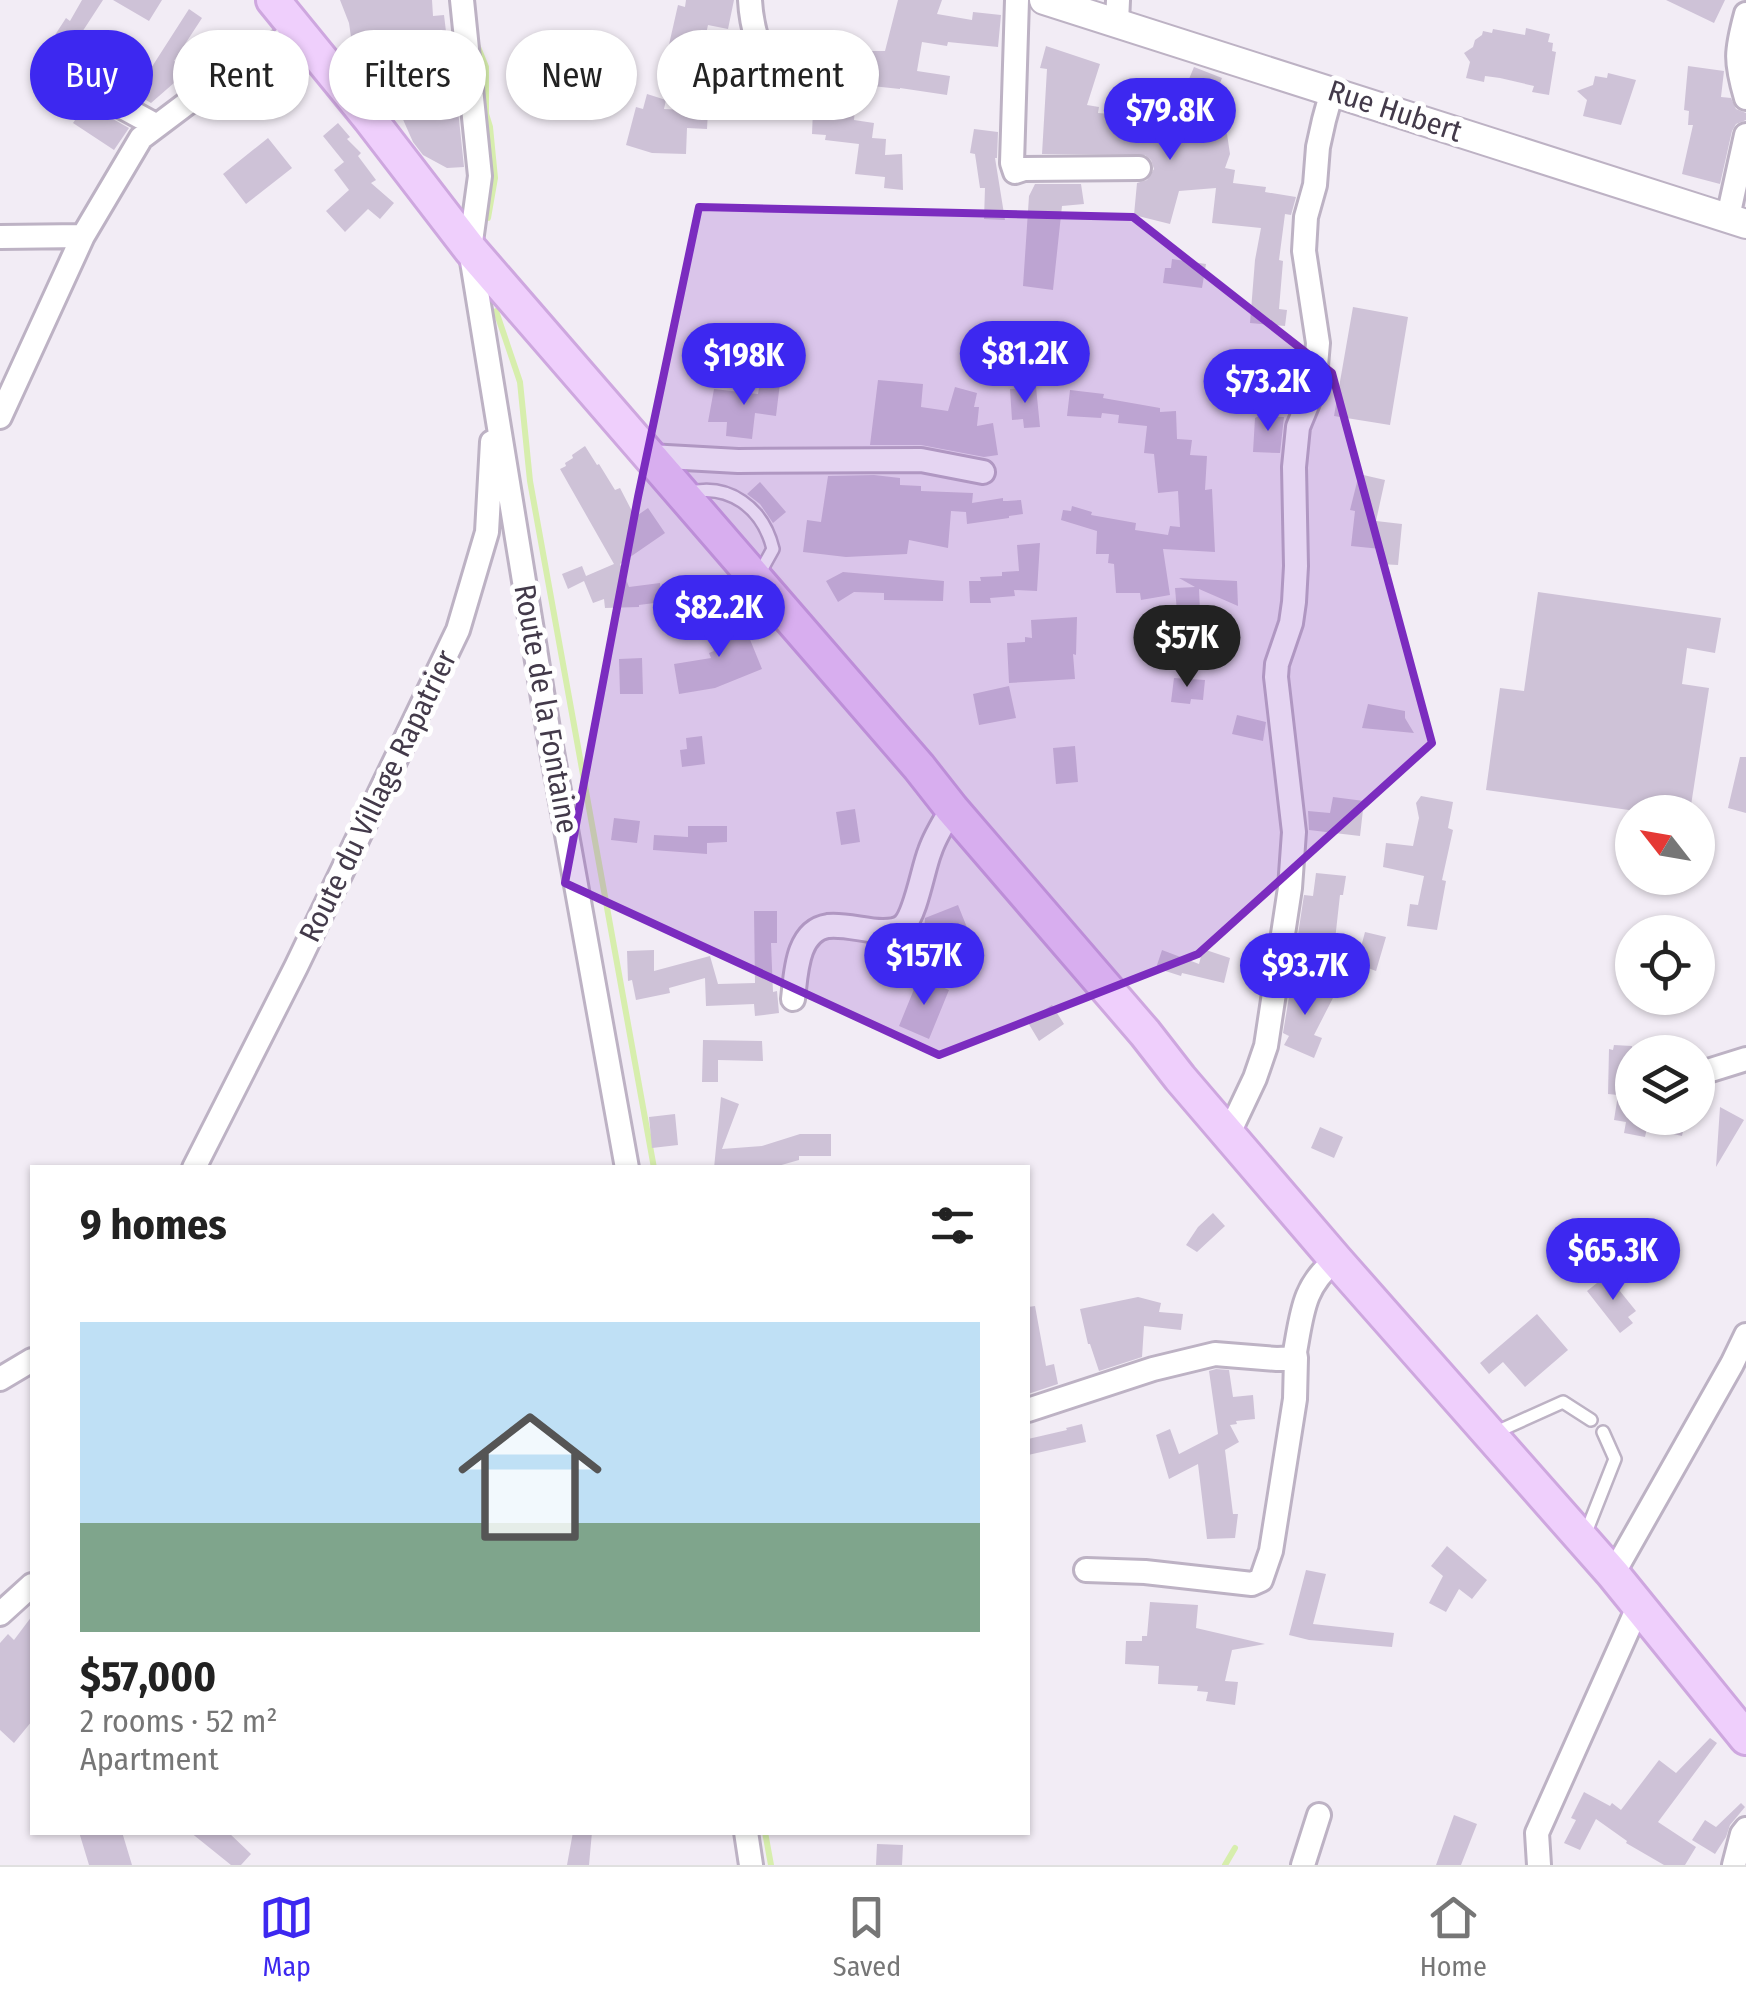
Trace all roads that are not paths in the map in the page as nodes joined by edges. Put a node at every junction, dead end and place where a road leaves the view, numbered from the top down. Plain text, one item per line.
1 (272, 0) edge
2 (462, 0) edge
3 (750, 0) edge
4 (1016, 0) edge
5 (1044, 0) edge
6 (1118, 11) edge
7 (1746, 14) edge
8 (295, 30) edge
9 (756, 30) edge
10 (309, 46) edge
11 (1332, 91) junction
12 (1746, 98) edge
13 (173, 114) edge
14 (146, 120) edge
15 (157, 126) junction
16 (1746, 136) edge
17 (1139, 168) dead end
18 (1737, 220) edge
19 (83, 236) junction
20 (0, 237) edge
21 (470, 249) junction
22 (496, 404) junction
23 (0, 418) edge
24 (650, 456) junction
25 (983, 472) dead end
26 (952, 809) junction
27 (793, 999) dead end
28 (1746, 1059) edge
29 (1715, 1069) edge
30 (1229, 1134) junction
31 (196, 1165) edge
32 (626, 1165) edge
33 (1336, 1260) junction
34 (1746, 1334) edge
35 (1295, 1355) junction
36 (30, 1361) edge
37 (0, 1379) edge
38 (1030, 1409) edge
39 (1591, 1420) dead end
40 (1603, 1432) dead end
41 (1490, 1435) junction
42 (1583, 1539) junction
43 (1086, 1570) dead end
44 (1613, 1574) junction
45 (30, 1587) edge
46 (1638, 1605) junction
47 (0, 1614) edge
48 (1746, 1738) edge
49 (1318, 1815) dead end
50 (1746, 1829) edge
51 (747, 1835) edge
52 (752, 1865) edge
53 (1303, 1865) edge
54 (1539, 1865) edge
55 (1734, 1865) edge

1 - 8 main road
2 - 21 street, Route de la Fontaine
3 - 9 street
4 - 17 street
5 - 6 street, Rue Hubert
6 - 11 street, Rue Hubert
7 - 12 street
10 - 21 main road
11 - 18 street, Rue Hubert
11 - 30 street
13 - 15 street
14 - 15 street
15 - 19 street
16 - 18 street
19 - 20 street
19 - 23 street
21 - 22 street, Route de la Fontaine
21 - 24 main road
22 - 31 street, Route du Village Rapatrier
22 - 32 street, Route de la Fontaine
24 - 25 street
24 - 26 main road
26 - 27 street
26 - 30 main road
28 - 29 street
30 - 33 main road
33 - 35 street
33 - 41 main road
34 - 44 street
35 - 38 street
35 - 43 street
36 - 37 street
39 - 41 lane
40 - 42 lane
41 - 42 main road
42 - 44 main road
44 - 46 main road
45 - 47 street
46 - 48 main road
46 - 54 street
49 - 53 street
50 - 55 street
51 - 52 street

